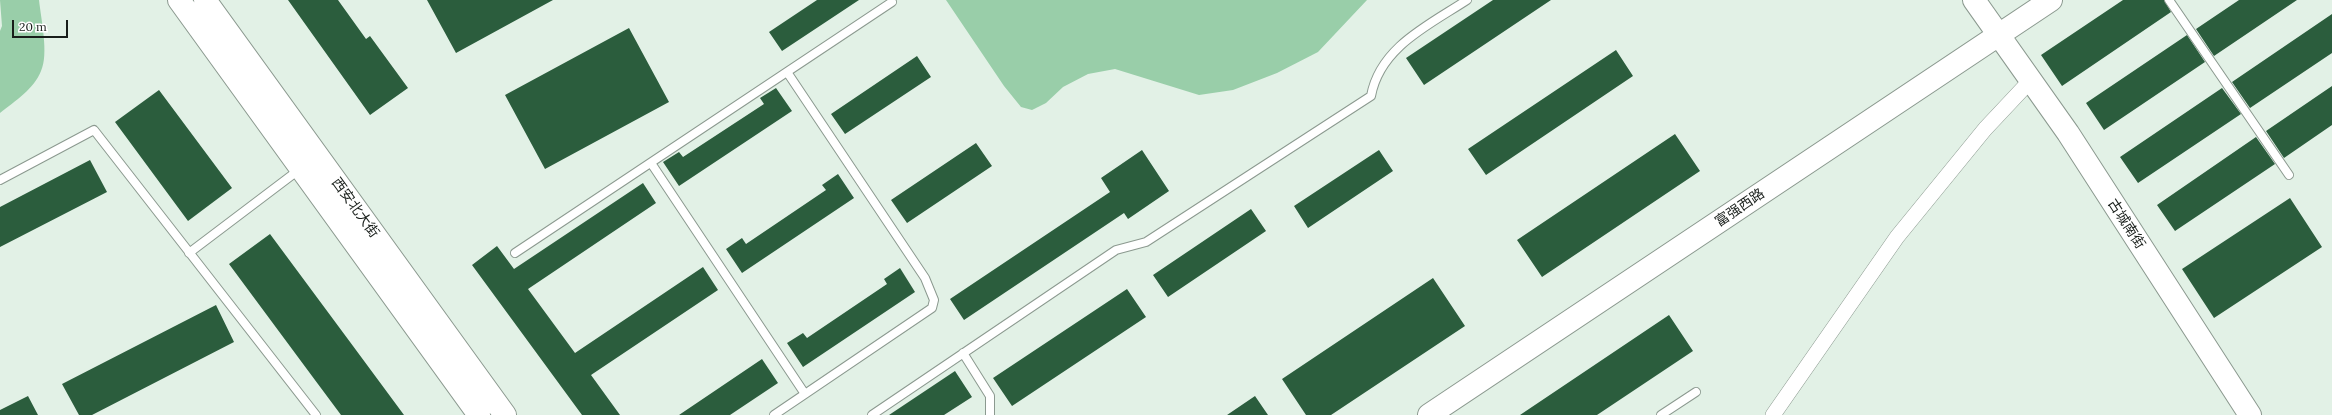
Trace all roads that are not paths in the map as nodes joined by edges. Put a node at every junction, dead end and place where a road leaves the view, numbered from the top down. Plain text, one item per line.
1 (179, 0) edge
2 (204, 0) edge
3 (1467, 0) edge
4 (1974, 0) edge
5 (2051, 0) edge
6 (2169, 0) edge
7 (892, 2) dead end
8 (1999, 35) junction
9 (787, 72) junction
10 (2031, 80) junction
11 (651, 162) junction
12 (301, 168) junction
13 (2289, 175) dead end
14 (0, 180) edge
15 (189, 253) junction
16 (515, 253) dead end
17 (963, 353) junction
18 (1696, 392) dead end
19 (806, 394) junction
20 (316, 415) edge
21 (480, 415) edge
22 (505, 415) edge
23 (774, 415) edge
24 (872, 415) edge
25 (990, 415) edge
26 (1429, 415) edge
27 (1661, 415) edge
28 (1773, 415) edge
29 (2250, 415) edge

1 - 12 street, 西安北大街
2 - 22 street, 西安北大街
3 - 17 lane
4 - 8 street, 古城南街
5 - 8 street, 富强西路
6 - 13 lane
7 - 9 lane
8 - 10 street, 古城南街
8 - 26 street, 富强西路
9 - 11 lane
9 - 19 lane
10 - 28 street
10 - 29 street, 古城南街
11 - 16 lane
11 - 19 lane
12 - 15 lane
12 - 21 street, 西安北大街
14 - 15 lane
15 - 20 lane
17 - 24 lane
17 - 25 lane
18 - 27 lane
19 - 23 lane

